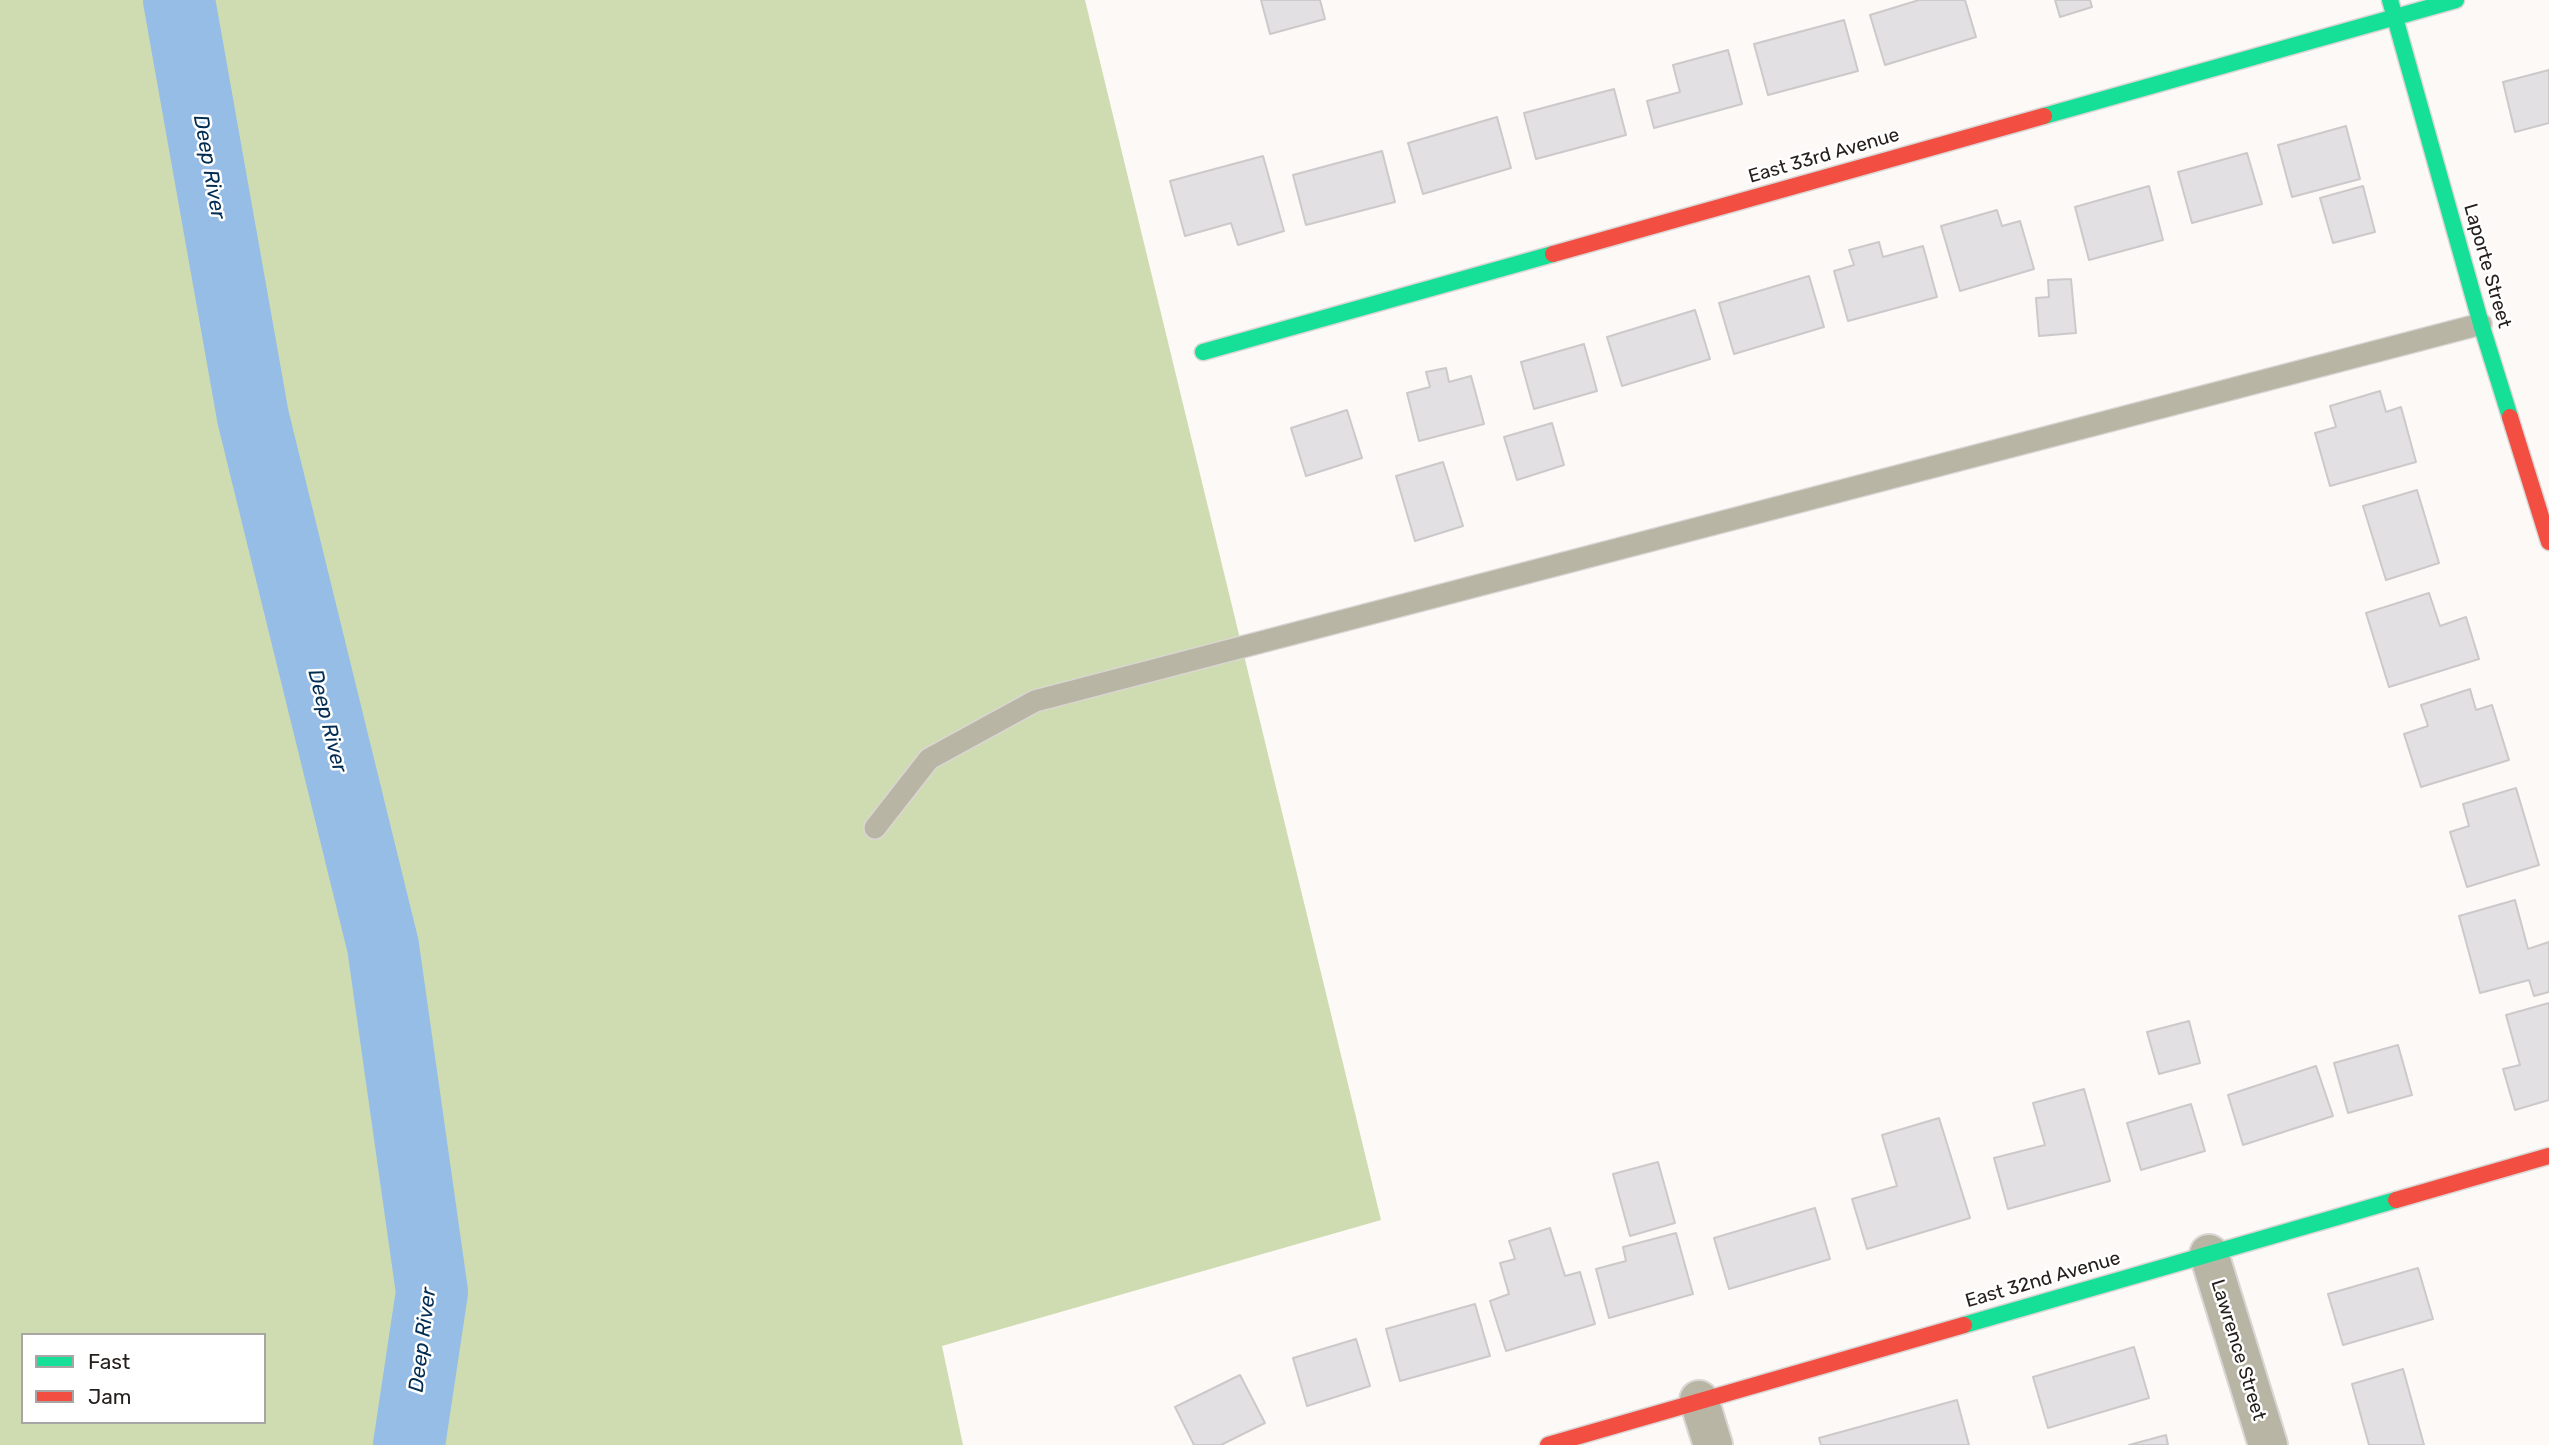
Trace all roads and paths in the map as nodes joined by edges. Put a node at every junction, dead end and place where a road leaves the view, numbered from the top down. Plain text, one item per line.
1 (2390, 0) edge
2 (2456, 0) edge
3 (2393, 18) junction
4 (2481, 324) junction
5 (1203, 352) dead end
6 (2549, 542) edge
7 (875, 828) dead end
8 (2549, 1156) edge
9 (2209, 1254) junction
10 (1699, 1400) junction
11 (1549, 1445) edge
12 (1713, 1445) edge
13 (2268, 1445) edge

1 - 3 street, Laporte Street
2 - 3 street, East 33rd Avenue
3 - 4 street, Laporte Street
3 - 5 street, East 33rd Avenue
4 - 6 street, Laporte Street
4 - 7 lane
8 - 9 street, East 32nd Avenue
9 - 10 street, East 32nd Avenue
9 - 13 street, Lawrence Street
10 - 11 street, East 32nd Avenue
10 - 12 street

